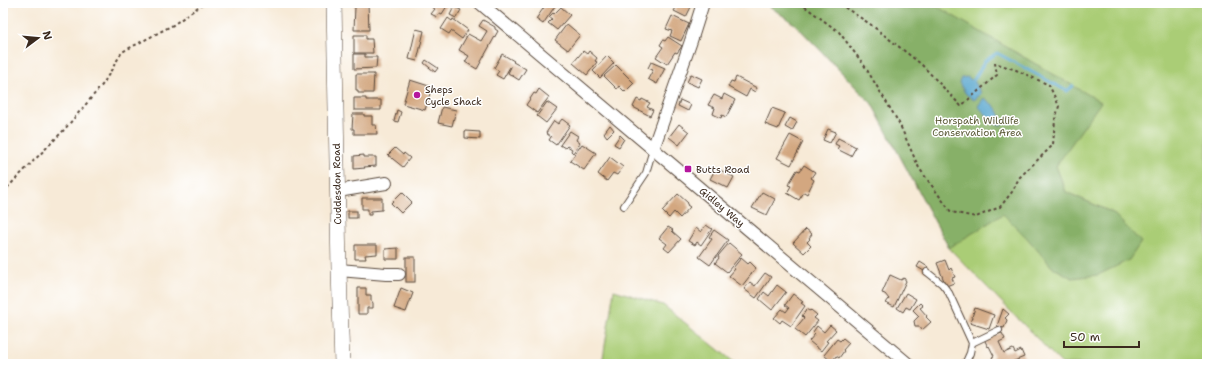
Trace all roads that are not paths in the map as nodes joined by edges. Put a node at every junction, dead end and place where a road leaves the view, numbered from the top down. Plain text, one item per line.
1 (334, 3) edge
2 (480, 3) edge
3 (703, 3) edge
4 (653, 149) junction
5 (386, 183) dead end
6 (338, 191) junction
7 (624, 206) dead end
8 (339, 270) junction
9 (927, 272) dead end
10 (399, 274) dead end
11 (998, 330) dead end
12 (972, 344) junction
13 (342, 364) edge
14 (908, 364) edge
15 (965, 364) edge

1 - 6 street, Cuddesdon Road
2 - 4 street, Gidley Way
3 - 4 street
4 - 7 lane
4 - 14 street, Gidley Way
5 - 6 street
6 - 8 street, Cuddesdon Road
8 - 10 street
8 - 13 street, Cuddesdon Road
9 - 12 lane
11 - 12 lane
12 - 15 lane

